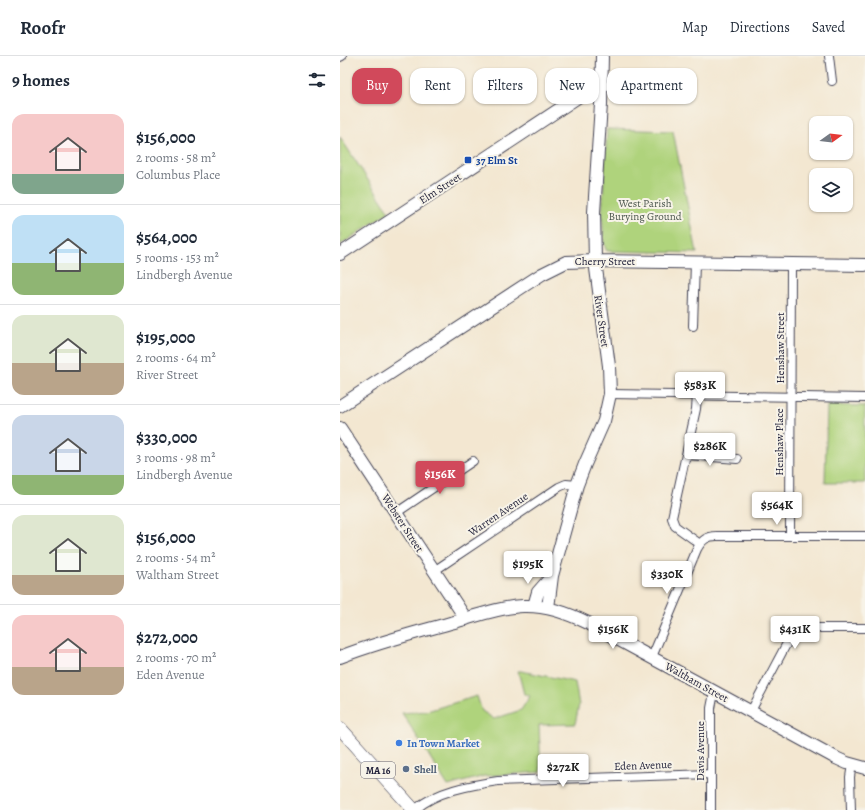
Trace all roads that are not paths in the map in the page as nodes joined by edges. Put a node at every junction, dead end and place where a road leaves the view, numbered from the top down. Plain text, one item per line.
1 (602, 56) edge
2 (829, 56) edge
3 (832, 81) dead end
4 (602, 86) junction
5 (607, 86) edge
6 (340, 254) edge
7 (595, 261) junction
8 (695, 262) junction
9 (791, 264) junction
10 (865, 265) edge
11 (693, 326) dead end
12 (610, 394) junction
13 (697, 396) junction
14 (790, 397) junction
15 (865, 398) edge
16 (340, 406) edge
17 (340, 428) edge
18 (686, 455) junction
19 (737, 459) dead end
20 (473, 461) dead end
21 (577, 485) junction
22 (396, 513) junction
23 (790, 536) junction
24 (865, 536) edge
25 (700, 544) junction
26 (434, 571) junction
27 (552, 576) junction
28 (534, 606) junction
29 (548, 608) junction
30 (466, 619) junction
31 (865, 628) edge
32 (340, 656) edge
33 (652, 657) junction
34 (716, 692) junction
35 (751, 712) junction
36 (340, 728) edge
37 (852, 764) junction
38 (865, 768) edge
39 (711, 774) junction
40 (414, 810) edge
41 (711, 810) edge
42 (851, 810) edge

1 - 4 street, River Street
2 - 3 street
4 - 5 street
4 - 6 street, Elm Street
4 - 7 street, River Street
7 - 8 street, Cherry Street
7 - 12 street, River Street
7 - 16 street, Cherry Street
8 - 9 street, Cherry Street
8 - 11 street
9 - 10 street, Cherry Street
9 - 14 street, Henshaw Street
12 - 13 street, Henshaw Street
12 - 21 street, River Street
13 - 14 street, Henshaw Street
13 - 18 street
14 - 15 street
14 - 23 street, Henshaw Place
17 - 22 street, Webster Street
18 - 19 street
18 - 25 street
20 - 22 street
21 - 26 street, Warren Avenue
21 - 27 street, River Street
22 - 26 street, Webster Street
23 - 24 street
23 - 25 street
25 - 33 street
26 - 30 street, Webster Street
27 - 28 street, River Street
27 - 29 street, River Street
28 - 29 street, Waltham Street
28 - 30 street, Waltham Street
29 - 33 street, Waltham Street
30 - 32 street, Waltham Street
31 - 35 street
33 - 34 street, Waltham Street
34 - 35 street, Waltham Street
34 - 39 street, Davis Avenue
35 - 37 street, Waltham Street
36 - 40 main road, MA 16
37 - 38 street, Waltham Street
37 - 42 street
39 - 40 street, Eden Avenue
39 - 41 street, Davis Avenue

